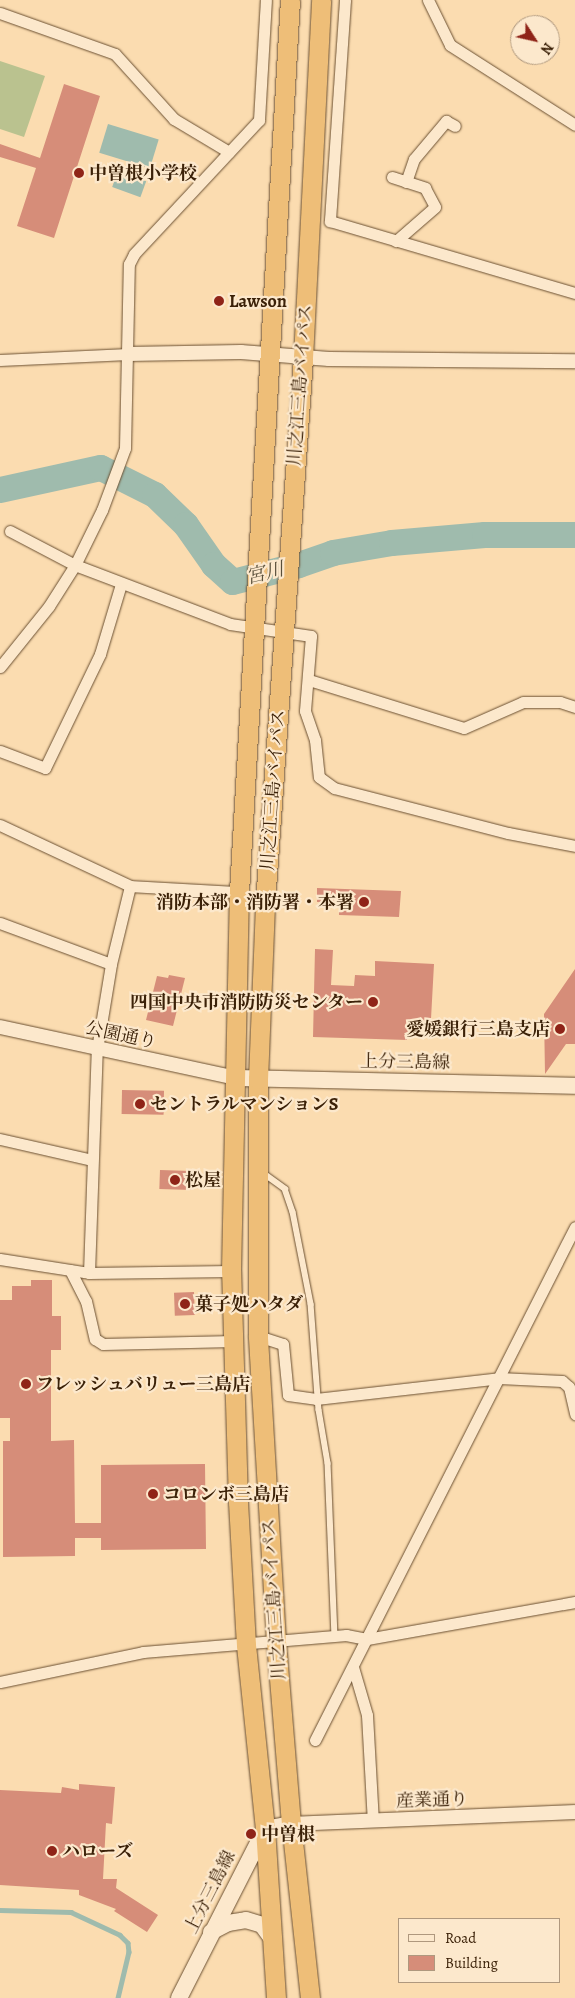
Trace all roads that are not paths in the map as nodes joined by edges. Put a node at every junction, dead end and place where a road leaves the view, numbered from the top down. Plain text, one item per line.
1 (266, 0) edge
2 (290, 0) edge
3 (321, 0) edge
4 (345, 0) edge
5 (428, 0) edge
6 (0, 13) edge
7 (575, 124) edge
8 (455, 126) dead end
9 (229, 152) junction
10 (392, 177) dead end
11 (406, 182) junction
12 (396, 241) junction
13 (575, 293) edge
14 (128, 354) junction
15 (269, 354) junction
16 (303, 358) junction
17 (0, 360) edge
18 (575, 361) edge
19 (10, 531) dead end
20 (75, 565) junction
21 (121, 584) junction
22 (254, 626) junction
23 (284, 630) junction
24 (0, 667) edge
25 (309, 680) junction
26 (575, 707) edge
27 (0, 751) edge
28 (0, 825) edge
29 (575, 846) edge
30 (130, 886) junction
31 (239, 892) junction
32 (0, 923) edge
33 (111, 964) junction
34 (0, 1027) edge
35 (97, 1049) junction
36 (235, 1078) junction
37 (258, 1079) junction
38 (575, 1086) edge
39 (0, 1139) edge
40 (92, 1160) junction
41 (258, 1169) junction
42 (575, 1227) edge
43 (0, 1260) edge
44 (70, 1270) junction
45 (231, 1271) junction
46 (89, 1273) junction
47 (258, 1336) junction
48 (234, 1341) junction
49 (499, 1378) junction
50 (318, 1399) junction
51 (575, 1414) edge
52 (575, 1602) edge
53 (335, 1636) junction
54 (367, 1639) junction
55 (276, 1640) junction
56 (246, 1645) junction
57 (353, 1667) junction
58 (0, 1682) edge
59 (315, 1740) dead end
60 (575, 1812) edge
61 (374, 1821) junction
62 (291, 1824) junction
63 (265, 1829) junction
64 (211, 1932) junction
65 (270, 1936) junction
66 (179, 1998) edge
67 (276, 1998) edge
68 (310, 1998) edge

1 - 9 street
2 - 15 highway, 川之江三島バイパス
3 - 16 highway, 川之江三島バイパス
4 - 12 street
5 - 7 street
6 - 9 street
8 - 11 street
9 - 14 street
10 - 11 street
11 - 12 street
12 - 13 street
14 - 15 street
14 - 17 street
14 - 20 street
15 - 16 street
15 - 22 highway, 川之江三島バイパス
16 - 18 street
16 - 23 highway, 川之江三島バイパス
19 - 20 street
20 - 21 street
20 - 24 street
21 - 22 street
21 - 27 street
22 - 23 street
22 - 31 highway, 川之江三島バイパス
23 - 25 street
23 - 37 highway, 川之江三島バイパス
25 - 26 street
25 - 29 street
28 - 30 street
30 - 31 street
30 - 33 street
31 - 36 highway, 川之江三島バイパス
32 - 33 street
33 - 35 street
34 - 35 street, 公園通り
35 - 36 street, 公園通り
35 - 40 street
36 - 37 main road, 上分三島線
36 - 45 highway, 川之江三島バイパス
37 - 38 main road, 上分三島線
37 - 41 highway, 川之江三島バイパス
39 - 40 street
40 - 46 street
41 - 47 highway, 川之江三島バイパス
41 - 50 lane
42 - 49 street
43 - 44 street
44 - 46 street
44 - 48 street
45 - 46 street
45 - 48 highway, 川之江三島バイパス
47 - 50 street
47 - 55 highway, 川之江三島バイパス
48 - 56 highway, 川之江三島バイパス
49 - 50 street
49 - 51 street
49 - 54 street
50 - 53 lane
52 - 54 street
53 - 54 street
53 - 55 street
54 - 57 street
55 - 56 street
55 - 62 highway, 川之江三島バイパス
56 - 58 street
56 - 63 highway, 川之江三島バイパス
57 - 59 street
57 - 61 street
60 - 61 street, 産業通り
61 - 62 street, 産業通り
62 - 63 main road
62 - 68 highway, 川之江三島バイパス
63 - 64 main road, 上分三島線
63 - 65 highway, 川之江三島バイパス
64 - 65 main road
64 - 66 main road, 上分三島線
65 - 67 highway, 川之江三島バイパス

